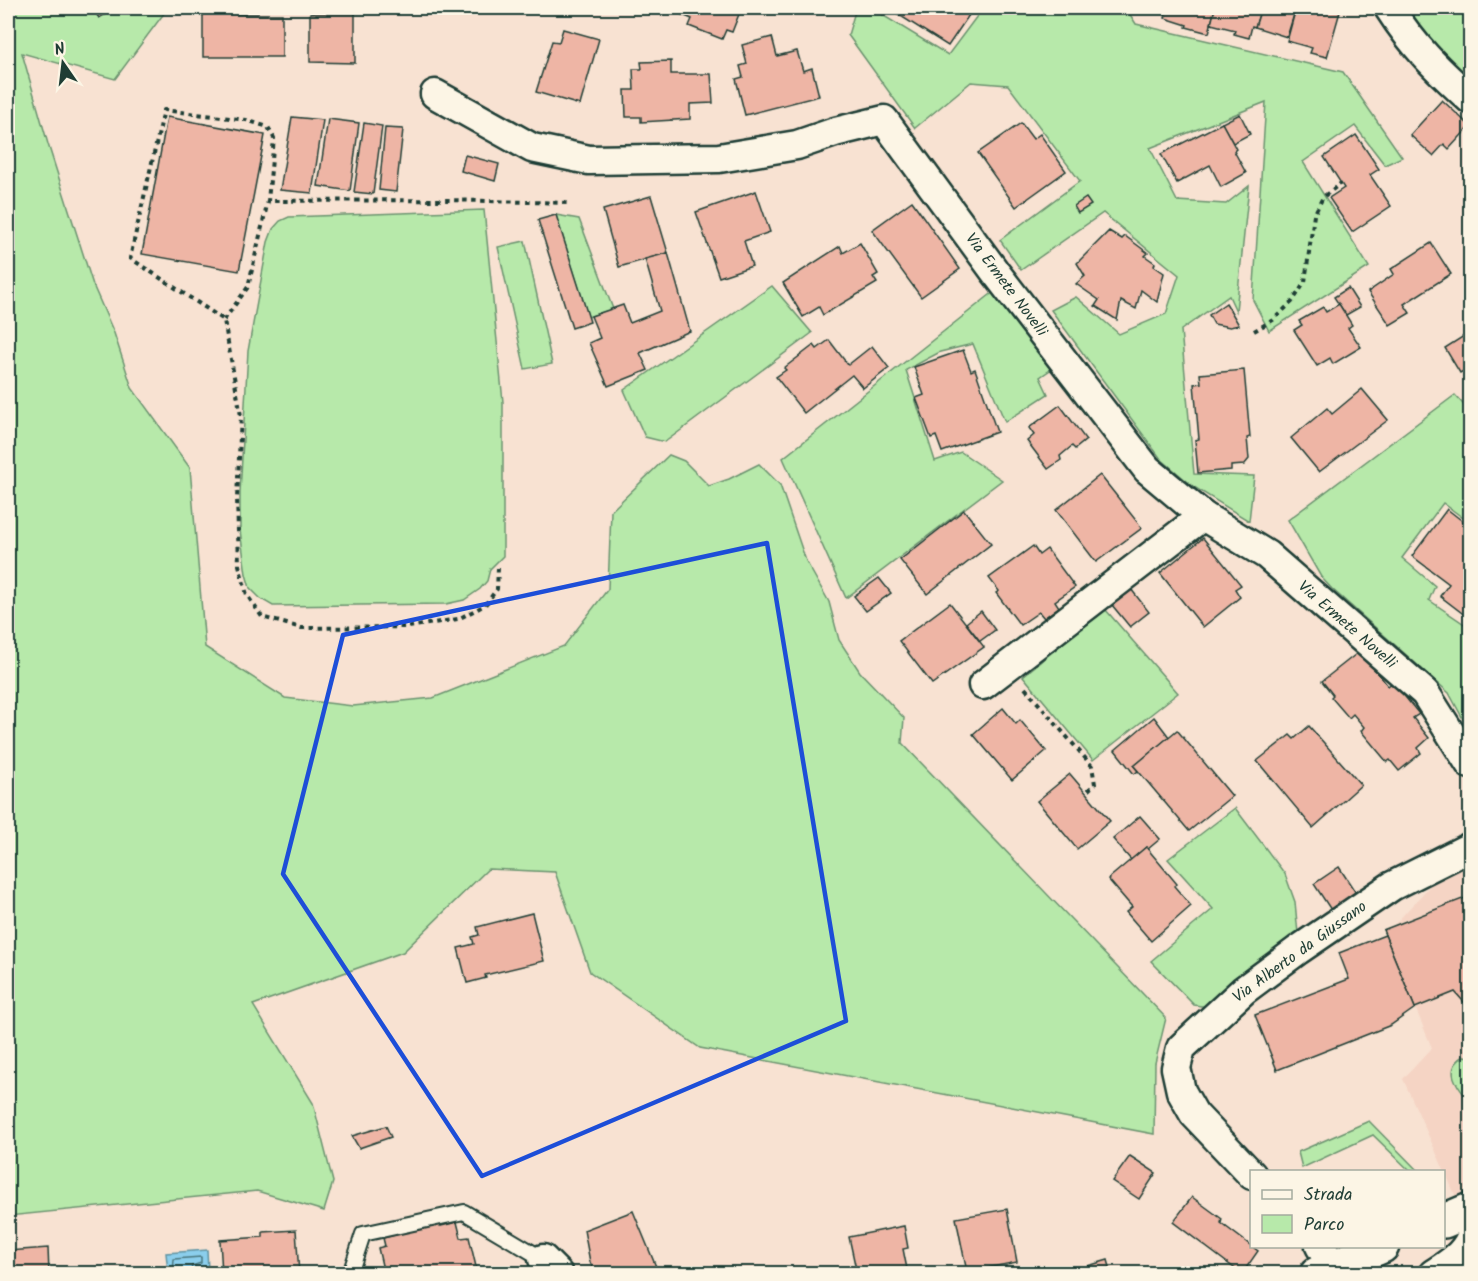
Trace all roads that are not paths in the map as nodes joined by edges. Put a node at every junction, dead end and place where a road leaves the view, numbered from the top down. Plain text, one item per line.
1 (1389, 8) edge
2 (435, 94) dead end
3 (1470, 99) edge
4 (1203, 516) junction
5 (982, 685) dead end
6 (1470, 764) edge
7 (1470, 848) edge
8 (1250, 1174) edge
9 (1470, 1210) edge
10 (1445, 1220) edge
11 (1470, 1239) edge
12 (1375, 1248) edge
13 (1323, 1262) edge
14 (550, 1266) edge
15 (350, 1274) edge
16 (1433, 1274) edge

1 - 3 street
2 - 4 street, Via Ermete Novelli
4 - 5 street
4 - 6 street, Via Ermete Novelli
7 - 8 street, Via Alberto da Giussano
9 - 10 street
11 - 16 street
12 - 13 street
14 - 15 lane

